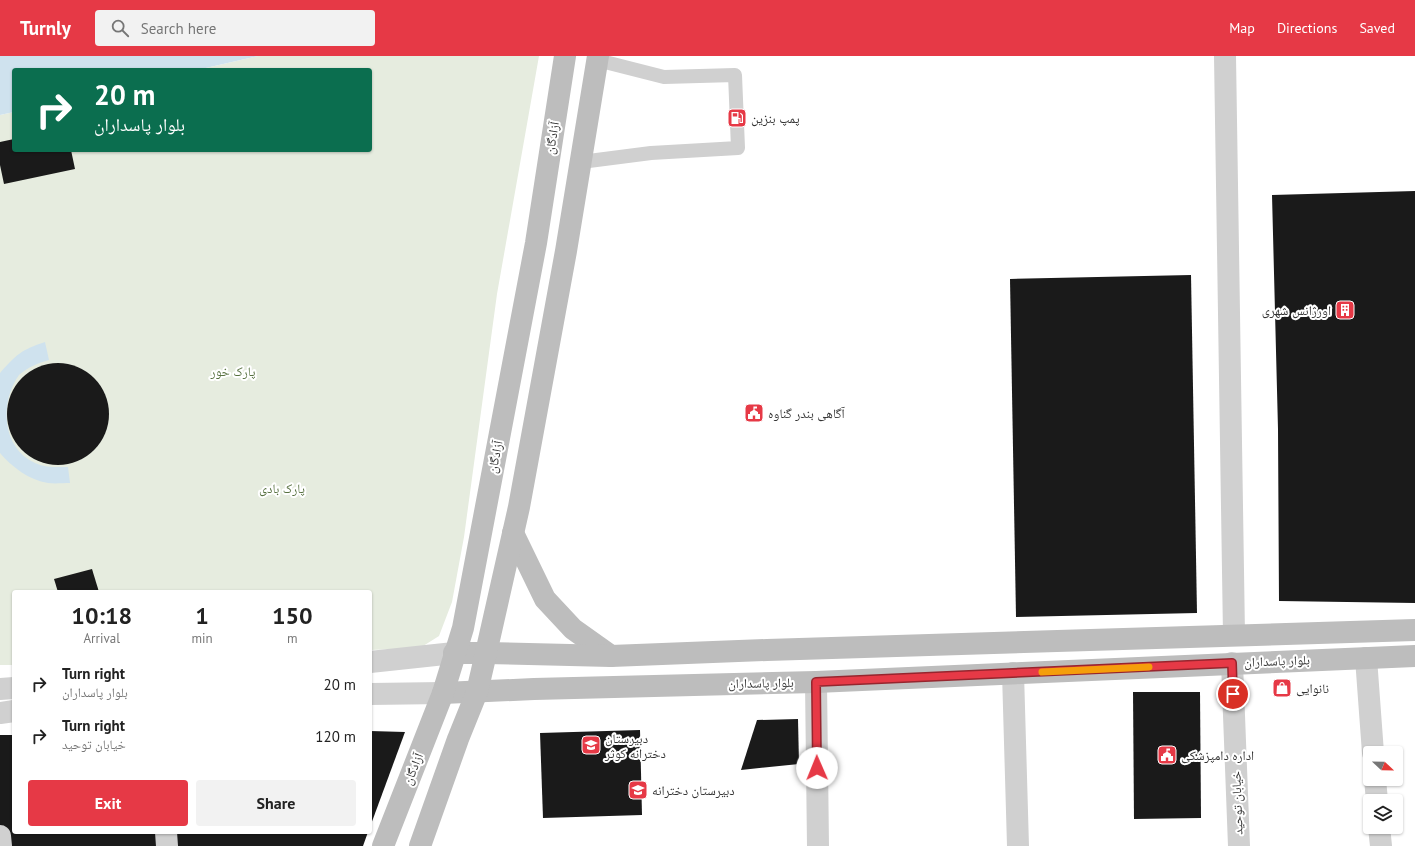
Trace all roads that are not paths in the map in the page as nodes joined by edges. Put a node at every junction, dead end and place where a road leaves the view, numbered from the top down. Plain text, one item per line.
1 (565, 56) edge
2 (1225, 56) edge
3 (598, 58) edge
4 (581, 162) junction
5 (513, 533) junction
6 (1415, 630) edge
7 (1234, 635) junction
8 (767, 650) junction
9 (454, 653) junction
10 (486, 653) junction
11 (611, 656) junction
12 (1415, 656) edge
13 (1366, 658) junction
14 (372, 662) edge
15 (1232, 663) junction
16 (1013, 673) junction
17 (816, 682) junction
18 (769, 683) junction
19 (12, 688) edge
20 (0, 689) edge
21 (477, 692) junction
22 (443, 693) junction
23 (372, 694) edge
24 (12, 711) edge
25 (0, 713) edge
26 (1372, 746) edge
27 (166, 834) edge
28 (1380, 834) edge
29 (0, 836) edge
30 (1, 846) edge
31 (167, 846) edge
32 (383, 846) edge
33 (420, 846) edge
34 (818, 846) edge
35 (1018, 846) edge
36 (1239, 846) edge
37 (1381, 846) edge

1 - 9 main road, آزادگان
2 - 7 street
3 - 4 main road
3 - 4 lane
4 - 5 main road
5 - 10 main road
5 - 11 main road
6 - 7 main road, بلوار پاسداران
7 - 8 main road, بلوار پاسداران
8 - 11 main road, بلوار پاسداران
8 - 18 main road
9 - 10 main road, بلوار پاسداران
9 - 14 street
9 - 22 main road, آزادگان
10 - 11 main road, بلوار پاسداران
10 - 21 main road
12 - 13 main road, بلوار پاسداران
13 - 15 main road, بلوار پاسداران
13 - 26 street
15 - 16 main road, بلوار پاسداران
15 - 36 street, خیابان توحید
16 - 17 main road, بلوار پاسداران
16 - 35 street
17 - 18 main road, بلوار پاسداران
17 - 34 street
18 - 21 main road, بلوار پاسداران
19 - 20 street
21 - 22 main road, بلوار پاسداران
21 - 33 main road
22 - 23 street
22 - 32 main road, آزادگان
24 - 25 street
27 - 31 street
28 - 37 street
29 - 30 street

